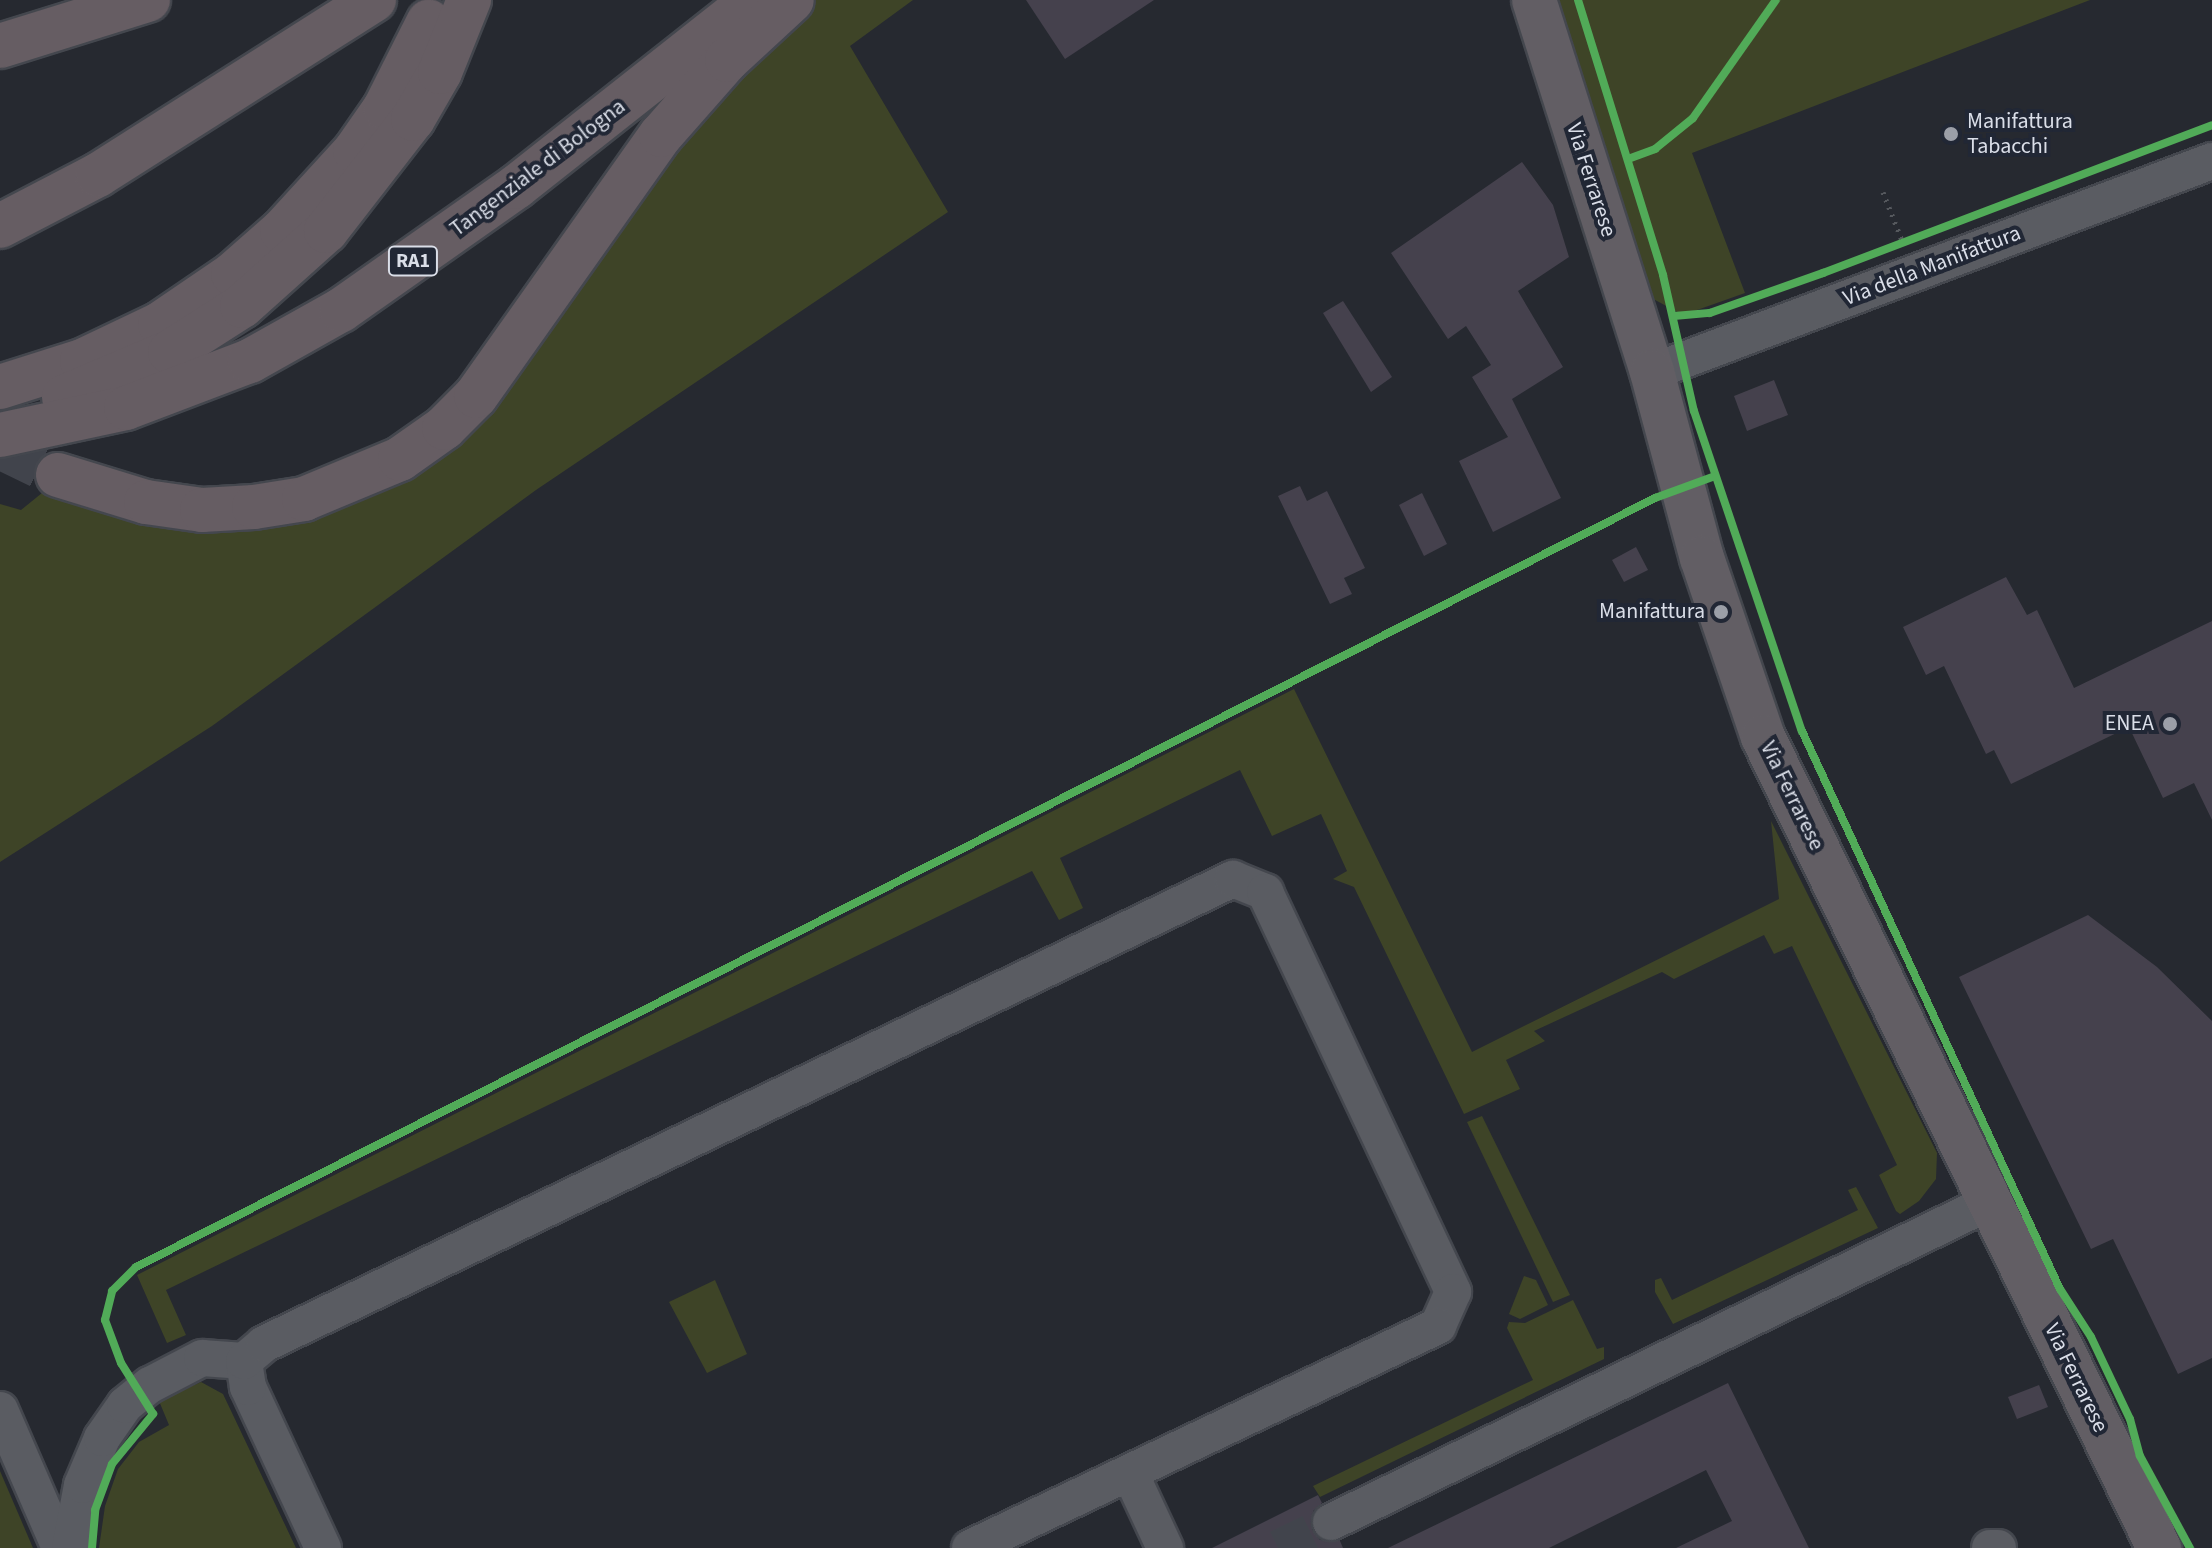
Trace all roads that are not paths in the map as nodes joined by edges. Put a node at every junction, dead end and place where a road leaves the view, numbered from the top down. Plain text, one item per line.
1 (148, 0) edge
2 (469, 0) edge
3 (753, 0) edge
4 (792, 0) edge
5 (1534, 0) edge
6 (359, 9) edge
7 (429, 21) dead end
8 (0, 46) edge
9 (2212, 161) edge
10 (0, 226) edge
11 (1652, 372) junction
12 (0, 387) edge
13 (8, 427) edge
14 (58, 475) tunnel mouth
15 (1990, 1202) junction
16 (244, 1361) junction
17 (0, 1410) edge
18 (1130, 1473) junction
19 (1331, 1522) tunnel mouth
20 (60, 1548) edge
21 (70, 1548) edge
22 (323, 1548) edge
23 (970, 1548) edge
24 (1165, 1548) edge
25 (1990, 1548) edge
26 (1998, 1548) edge
27 (2159, 1548) edge

1 - 8 highway
2 - 13 highway
3 - 13 highway, Tangenziale di Bologna / RA1
4 - 14 highway
5 - 11 main road, Via Ferrarese
6 - 10 highway
7 - 12 highway
9 - 11 street, Via della Manifattura
11 - 15 main road, Via Ferrarese
15 - 19 street
15 - 27 main road, Via Ferrarese
16 - 18 street
16 - 21 street
16 - 22 street
17 - 20 street
18 - 23 street
18 - 24 street
25 - 26 street

